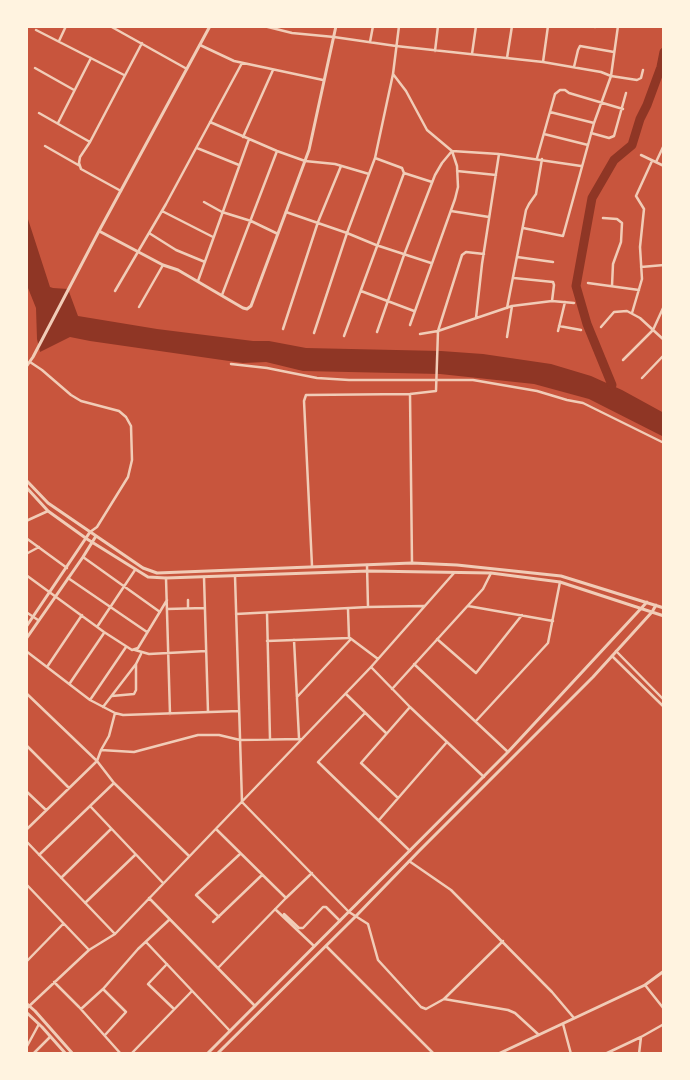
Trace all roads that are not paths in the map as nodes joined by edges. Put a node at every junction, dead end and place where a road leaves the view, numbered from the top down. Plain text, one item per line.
1 (66, 26) edge
2 (110, 26) edge
3 (210, 26) edge
4 (264, 26) edge
5 (293, 26) edge
6 (336, 26) edge
7 (373, 26) edge
8 (399, 26) edge
9 (438, 26) edge
10 (476, 26) edge
11 (512, 26) edge
12 (548, 26) edge
13 (618, 26) edge
14 (36, 30) dead end
15 (292, 33) junction
16 (334, 37) junction
17 (59, 41) junction
18 (370, 42) junction
19 (142, 43) junction
20 (200, 45) junction
21 (396, 46) junction
22 (435, 51) junction
23 (614, 52) junction
24 (472, 55) junction
25 (91, 58) junction
26 (507, 58) junction
27 (543, 62) junction
28 (242, 63) junction
29 (574, 67) junction
30 (35, 68) dead end
31 (187, 69) junction
32 (273, 70) junction
33 (643, 70) dead end
34 (393, 74) junction
35 (124, 75) junction
36 (611, 76) junction
37 (323, 80) junction
38 (74, 90) junction
39 (626, 93) dead end
40 (602, 103) junction
41 (622, 108) junction
42 (550, 112) junction
43 (40, 113) dead end
44 (210, 122) junction
45 (58, 123) junction
46 (594, 123) junction
47 (591, 133) junction
48 (544, 134) junction
49 (243, 137) junction
50 (249, 139) junction
51 (90, 142) junction
52 (588, 145) junction
53 (664, 145) edge
54 (45, 146) dead end
55 (197, 148) junction
56 (277, 151) junction
57 (452, 151) junction
58 (499, 154) junction
59 (641, 155) dead end
60 (375, 158) junction
61 (537, 158) junction
62 (542, 159) junction
63 (305, 161) junction
64 (654, 162) junction
65 (240, 165) junction
66 (80, 166) junction
67 (341, 166) junction
68 (581, 166) junction
69 (664, 166) edge
70 (457, 171) junction
71 (404, 173) junction
72 (369, 174) junction
73 (496, 175) junction
74 (432, 182) junction
75 (121, 191) junction
76 (204, 202) dead end
77 (451, 210) junction
78 (162, 211) junction
79 (285, 211) junction
80 (222, 212) junction
81 (489, 217) junction
82 (603, 218) dead end
83 (251, 221) junction
84 (318, 222) junction
85 (523, 228) junction
86 (99, 231) junction
87 (149, 233) junction
88 (348, 233) junction
89 (278, 234) junction
90 (213, 237) junction
91 (376, 245) junction
92 (137, 252) junction
93 (484, 254) junction
94 (404, 255) junction
95 (518, 257) junction
96 (205, 262) junction
97 (554, 262) dead end
98 (432, 264) junction
99 (664, 265) edge
100 (163, 266) junction
101 (641, 267) junction
102 (514, 278) junction
103 (198, 282) junction
104 (588, 283) dead end
105 (612, 286) junction
106 (639, 290) junction
107 (115, 291) dead end
108 (361, 291) junction
109 (222, 297) junction
110 (388, 301) junction
111 (552, 301) junction
112 (565, 302) junction
113 (574, 304) dead end
114 (512, 306) junction
115 (664, 306) edge
116 (139, 307) dead end
117 (507, 308) junction
118 (414, 311) junction
119 (632, 313) junction
120 (476, 318) junction
121 (410, 325) dead end
122 (559, 326) junction
123 (601, 327) dead end
124 (283, 329) dead end
125 (581, 330) dead end
126 (653, 330) junction
127 (438, 331) junction
128 (558, 331) dead end
129 (377, 332) dead end
130 (314, 333) dead end
131 (420, 334) dead end
132 (344, 336) dead end
133 (508, 337) dead end
134 (664, 340) edge
135 (664, 355) edge
136 (624, 360) dead end
137 (30, 362) junction
138 (231, 364) dead end
139 (26, 367) edge
140 (642, 378) dead end
141 (410, 394) junction
142 (664, 443) edge
143 (26, 480) edge
144 (26, 487) edge
145 (48, 511) junction
146 (26, 521) edge
147 (97, 527) junction
148 (90, 532) junction
149 (96, 536) junction
150 (26, 538) edge
151 (87, 539) junction
152 (93, 543) junction
153 (39, 547) junction
154 (26, 554) edge
155 (83, 557) junction
156 (412, 563) junction
157 (367, 565) junction
158 (312, 566) junction
159 (67, 568) junction
160 (135, 570) junction
161 (368, 571) junction
162 (454, 572) junction
163 (492, 573) junction
164 (26, 575) edge
165 (204, 576) junction
166 (235, 576) junction
167 (68, 578) junction
168 (166, 578) junction
169 (560, 582) junction
170 (124, 586) junction
171 (50, 592) junction
172 (56, 596) junction
173 (167, 600) junction
174 (188, 600) dead end
175 (648, 602) junction
176 (656, 605) junction
177 (424, 606) junction
178 (468, 606) junction
179 (110, 607) junction
180 (368, 607) junction
181 (188, 608) junction
182 (205, 608) junction
183 (644, 608) junction
184 (664, 608) edge
185 (168, 609) junction
186 (348, 609) junction
187 (26, 612) edge
188 (160, 612) junction
189 (652, 612) junction
190 (267, 613) junction
191 (236, 614) junction
192 (82, 615) junction
193 (522, 615) junction
194 (33, 616) junction
195 (664, 616) edge
196 (38, 620) junction
197 (553, 621) junction
198 (26, 626) edge
199 (97, 627) junction
200 (104, 632) junction
201 (148, 633) junction
202 (350, 638) junction
203 (26, 639) edge
204 (437, 639) junction
205 (294, 640) junction
206 (268, 641) junction
207 (127, 647) junction
208 (135, 650) junction
209 (26, 651) edge
210 (206, 651) junction
211 (616, 651) junction
212 (142, 653) junction
213 (168, 653) junction
214 (612, 656) junction
215 (378, 659) junction
216 (136, 664) junction
217 (414, 664) junction
218 (47, 667) junction
219 (372, 667) junction
220 (70, 683) junction
221 (392, 689) junction
222 (26, 693) edge
223 (346, 694) junction
224 (112, 696) junction
225 (297, 697) junction
226 (90, 700) junction
227 (664, 700) edge
228 (103, 707) junction
229 (410, 707) junction
230 (664, 708) edge
231 (239, 711) junction
232 (208, 712) junction
233 (115, 713) junction
234 (365, 713) junction
235 (170, 714) junction
236 (476, 721) junction
237 (386, 733) junction
238 (270, 739) junction
239 (301, 739) junction
240 (240, 740) junction
241 (447, 742) junction
242 (26, 744) edge
243 (101, 750) junction
244 (508, 752) junction
245 (97, 761) junction
246 (484, 777) junction
247 (114, 782) junction
248 (69, 788) junction
249 (26, 790) edge
250 (398, 798) junction
251 (242, 802) junction
252 (90, 806) junction
253 (46, 810) junction
254 (378, 820) junction
255 (111, 828) junction
256 (216, 829) junction
257 (26, 830) edge
258 (26, 841) edge
259 (410, 851) junction
260 (240, 854) junction
261 (39, 855) junction
262 (136, 855) junction
263 (189, 856) junction
264 (409, 861) junction
265 (312, 873) junction
266 (262, 875) junction
267 (61, 878) junction
268 (164, 883) junction
269 (26, 884) edge
270 (149, 898) junction
271 (286, 898) junction
272 (85, 903) junction
273 (276, 909) junction
274 (349, 912) junction
275 (284, 914) dead end
276 (356, 916) junction
277 (219, 917) junction
278 (170, 919) junction
279 (340, 920) junction
280 (213, 922) dead end
281 (63, 924) junction
282 (115, 934) junction
283 (502, 941) junction
284 (146, 942) junction
285 (314, 946) junction
286 (326, 946) junction
287 (89, 950) junction
288 (26, 962) edge
289 (167, 964) junction
290 (218, 968) junction
291 (664, 972) edge
292 (54, 982) junction
293 (645, 985) junction
294 (103, 989) junction
295 (192, 991) junction
296 (444, 1000) junction
297 (28, 1004) edge
298 (255, 1006) junction
299 (81, 1009) junction
300 (174, 1009) junction
301 (664, 1009) edge
302 (26, 1010) edge
303 (574, 1018) junction
304 (39, 1024) junction
305 (562, 1024) junction
306 (664, 1024) edge
307 (230, 1031) junction
308 (539, 1034) junction
309 (105, 1035) junction
310 (50, 1036) junction
311 (641, 1037) junction
312 (26, 1048) edge
313 (607, 1053) edge
314 (33, 1054) edge
315 (66, 1054) edge
316 (74, 1054) edge
317 (121, 1054) edge
318 (131, 1054) edge
319 (207, 1054) edge
320 (217, 1054) edge
321 (434, 1054) edge
322 (498, 1054) edge
323 (571, 1054) edge
324 (638, 1054) edge

1 - 17 street
2 - 19 street
3 - 20 street
4 - 15 street
5 - 15 street
6 - 16 street
7 - 18 street
8 - 21 street
9 - 22 street
10 - 24 street
11 - 26 street
12 - 27 street
13 - 23 street
14 - 17 street
15 - 16 street
16 - 18 street
16 - 37 street
17 - 25 street
18 - 21 street
19 - 31 street
19 - 35 street
20 - 28 street
20 - 31 street
21 - 22 street
21 - 34 street
22 - 24 street
23 - 29 street
23 - 36 street
24 - 26 street
25 - 35 street
25 - 38 street
26 - 27 street
27 - 29 street
28 - 32 street
28 - 44 street
29 - 36 street
30 - 38 street
31 - 75 street
32 - 37 street
32 - 49 street
33 - 36 street
34 - 57 street
34 - 60 street
35 - 51 street
36 - 40 street
37 - 63 street
38 - 45 street
39 - 41 street
40 - 41 street
40 - 42 street
40 - 46 street
41 - 47 street
42 - 46 street
42 - 48 street
43 - 45 street
44 - 49 street
44 - 55 street
45 - 51 street
46 - 47 street
47 - 52 street
48 - 52 street
48 - 61 street
49 - 50 street
50 - 56 street
50 - 65 street
51 - 66 street
52 - 68 street
53 - 64 street
54 - 66 street
55 - 65 street
55 - 78 street
56 - 63 street
56 - 83 street
57 - 58 street
57 - 70 street
57 - 74 street
58 - 61 street
58 - 73 street
59 - 64 street
60 - 71 street
60 - 72 street
61 - 62 street
62 - 68 street
62 - 85 street
63 - 67 street
63 - 79 street
64 - 69 street
64 - 101 street
65 - 80 street
66 - 75 street
67 - 72 street
67 - 84 street
68 - 85 street
70 - 73 street
70 - 77 street
71 - 74 street
71 - 91 street
72 - 88 street
73 - 81 street
74 - 94 street
75 - 86 street
76 - 80 street
77 - 81 street
77 - 98 street
78 - 87 street
78 - 90 street
79 - 84 street
79 - 89 street
80 - 83 street
80 - 90 street
81 - 93 street
82 - 105 street
83 - 89 street
83 - 109 street
84 - 88 street
84 - 124 street
85 - 95 street
86 - 92 street
86 - 137 street
87 - 92 street
87 - 96 street
88 - 91 street
88 - 130 street
89 - 109 street
90 - 96 street
91 - 94 street
91 - 108 street
92 - 100 street
92 - 107 street
93 - 120 street
93 - 127 street
94 - 98 street
94 - 110 street
95 - 97 street
95 - 102 street
96 - 103 street
98 - 118 street
99 - 101 street
100 - 103 street
100 - 116 street
101 - 106 street
102 - 111 street
102 - 117 street
103 - 109 street
104 - 105 street
105 - 106 street
106 - 119 street
108 - 110 street
108 - 132 street
110 - 118 street
110 - 129 street
111 - 112 street
111 - 114 street
112 - 113 street
112 - 122 street
114 - 117 street
114 - 133 street
115 - 126 street
117 - 120 street
118 - 121 street
119 - 123 street
119 - 126 street
120 - 127 street
122 - 125 street
122 - 128 street
126 - 134 street
126 - 136 street
127 - 131 street
127 - 141 street
135 - 140 street
137 - 139 street
137 - 147 street
138 - 142 street
141 - 156 street
141 - 158 street
143 - 148 street
144 - 145 street
145 - 146 street
145 - 151 street
147 - 148 street
147 - 149 street
148 - 149 street
148 - 151 street
149 - 152 street
149 - 158 street
150 - 153 street
151 - 152 street
151 - 159 street
152 - 155 street
152 - 160 street
153 - 154 street
153 - 159 street
155 - 167 street
155 - 170 street
156 - 157 street
156 - 175 street
157 - 158 street
157 - 161 street
159 - 171 street
160 - 168 street
160 - 170 street
161 - 162 street
161 - 166 street
161 - 180 street
162 - 163 street
162 - 177 street
163 - 169 street
163 - 178 street
164 - 171 street
165 - 166 street
165 - 168 street
165 - 182 street
166 - 191 street
167 - 172 street
167 - 179 street
168 - 173 street
169 - 183 street
169 - 197 street
170 - 179 street
170 - 188 street
171 - 172 street
171 - 194 street
172 - 192 street
172 - 196 street
173 - 185 street
173 - 188 street
174 - 181 street
175 - 176 street
175 - 183 street
176 - 184 street
176 - 189 street
177 - 180 street
177 - 215 street
178 - 193 street
178 - 204 street
179 - 199 street
179 - 201 street
180 - 186 street
181 - 182 street
181 - 185 street
182 - 210 street
183 - 189 street
183 - 244 street
185 - 213 street
186 - 190 street
186 - 202 street
187 - 194 street
188 - 201 street
189 - 195 street
189 - 211 street
190 - 191 street
190 - 206 street
191 - 231 street
192 - 199 street
192 - 218 street
193 - 197 street
193 - 204 street
194 - 196 street
194 - 198 street
196 - 203 street
197 - 236 street
199 - 200 street
200 - 207 street
200 - 220 street
201 - 208 street
202 - 205 street
202 - 215 street
202 - 225 street
204 - 217 street
205 - 206 street
205 - 225 street
206 - 238 street
207 - 208 street
207 - 226 street
208 - 212 street
209 - 218 street
210 - 213 street
210 - 232 street
211 - 214 street
211 - 227 street
212 - 213 street
212 - 216 street
213 - 235 street
214 - 230 street
214 - 264 street
215 - 219 street
216 - 224 street
216 - 224 street
217 - 221 street
217 - 236 street
218 - 220 street
219 - 221 street
219 - 223 street
220 - 226 street
221 - 229 street
222 - 245 street
223 - 234 street
223 - 239 street
224 - 228 street
225 - 239 street
226 - 228 street
228 - 233 street
229 - 237 street
229 - 241 street
231 - 232 street
231 - 240 street
232 - 235 street
233 - 235 street
233 - 243 street
234 - 237 street
234 - 254 street
236 - 244 street
237 - 250 street
238 - 239 street
238 - 240 street
239 - 251 street
240 - 243 street
240 - 251 street
241 - 246 street
241 - 250 street
242 - 248 street
243 - 245 street
244 - 246 street
245 - 247 street
245 - 248 street
246 - 259 street
247 - 252 street
247 - 263 street
248 - 253 street
249 - 253 street
250 - 254 street
251 - 256 street
251 - 265 street
252 - 255 street
252 - 261 street
253 - 257 street
254 - 259 street
255 - 262 street
255 - 267 street
256 - 260 street
256 - 263 street
258 - 261 street
259 - 274 street
260 - 266 street
260 - 277 street
261 - 267 street
262 - 268 street
262 - 272 street
263 - 268 street
264 - 276 street
264 - 283 street
265 - 271 street
265 - 274 street
266 - 271 street
266 - 277 street
267 - 272 street
268 - 270 street
269 - 281 street
270 - 278 street
270 - 282 street
271 - 273 street
272 - 282 street
273 - 285 street
273 - 290 street
274 - 276 street
274 - 279 street
275 - 279 street
276 - 286 street
276 - 296 street
277 - 280 street
278 - 284 street
278 - 290 street
279 - 285 street
281 - 287 street
281 - 288 street
282 - 287 street
283 - 296 street
283 - 303 street
284 - 289 street
284 - 294 street
285 - 298 street
286 - 320 street
286 - 321 street
287 - 292 street
289 - 295 street
289 - 300 street
290 - 298 street
291 - 293 street
292 - 297 street
292 - 299 street
293 - 301 street
293 - 303 street
294 - 299 street
294 - 309 street
295 - 300 street
295 - 307 street
296 - 308 street
297 - 302 street
297 - 316 street
298 - 307 street
299 - 309 street
300 - 318 street
302 - 304 street
303 - 305 street
304 - 310 street
304 - 312 street
305 - 308 street
305 - 323 street
306 - 311 street
307 - 319 street
308 - 322 street
309 - 317 street
310 - 314 street
310 - 315 street
311 - 313 street
311 - 324 street

